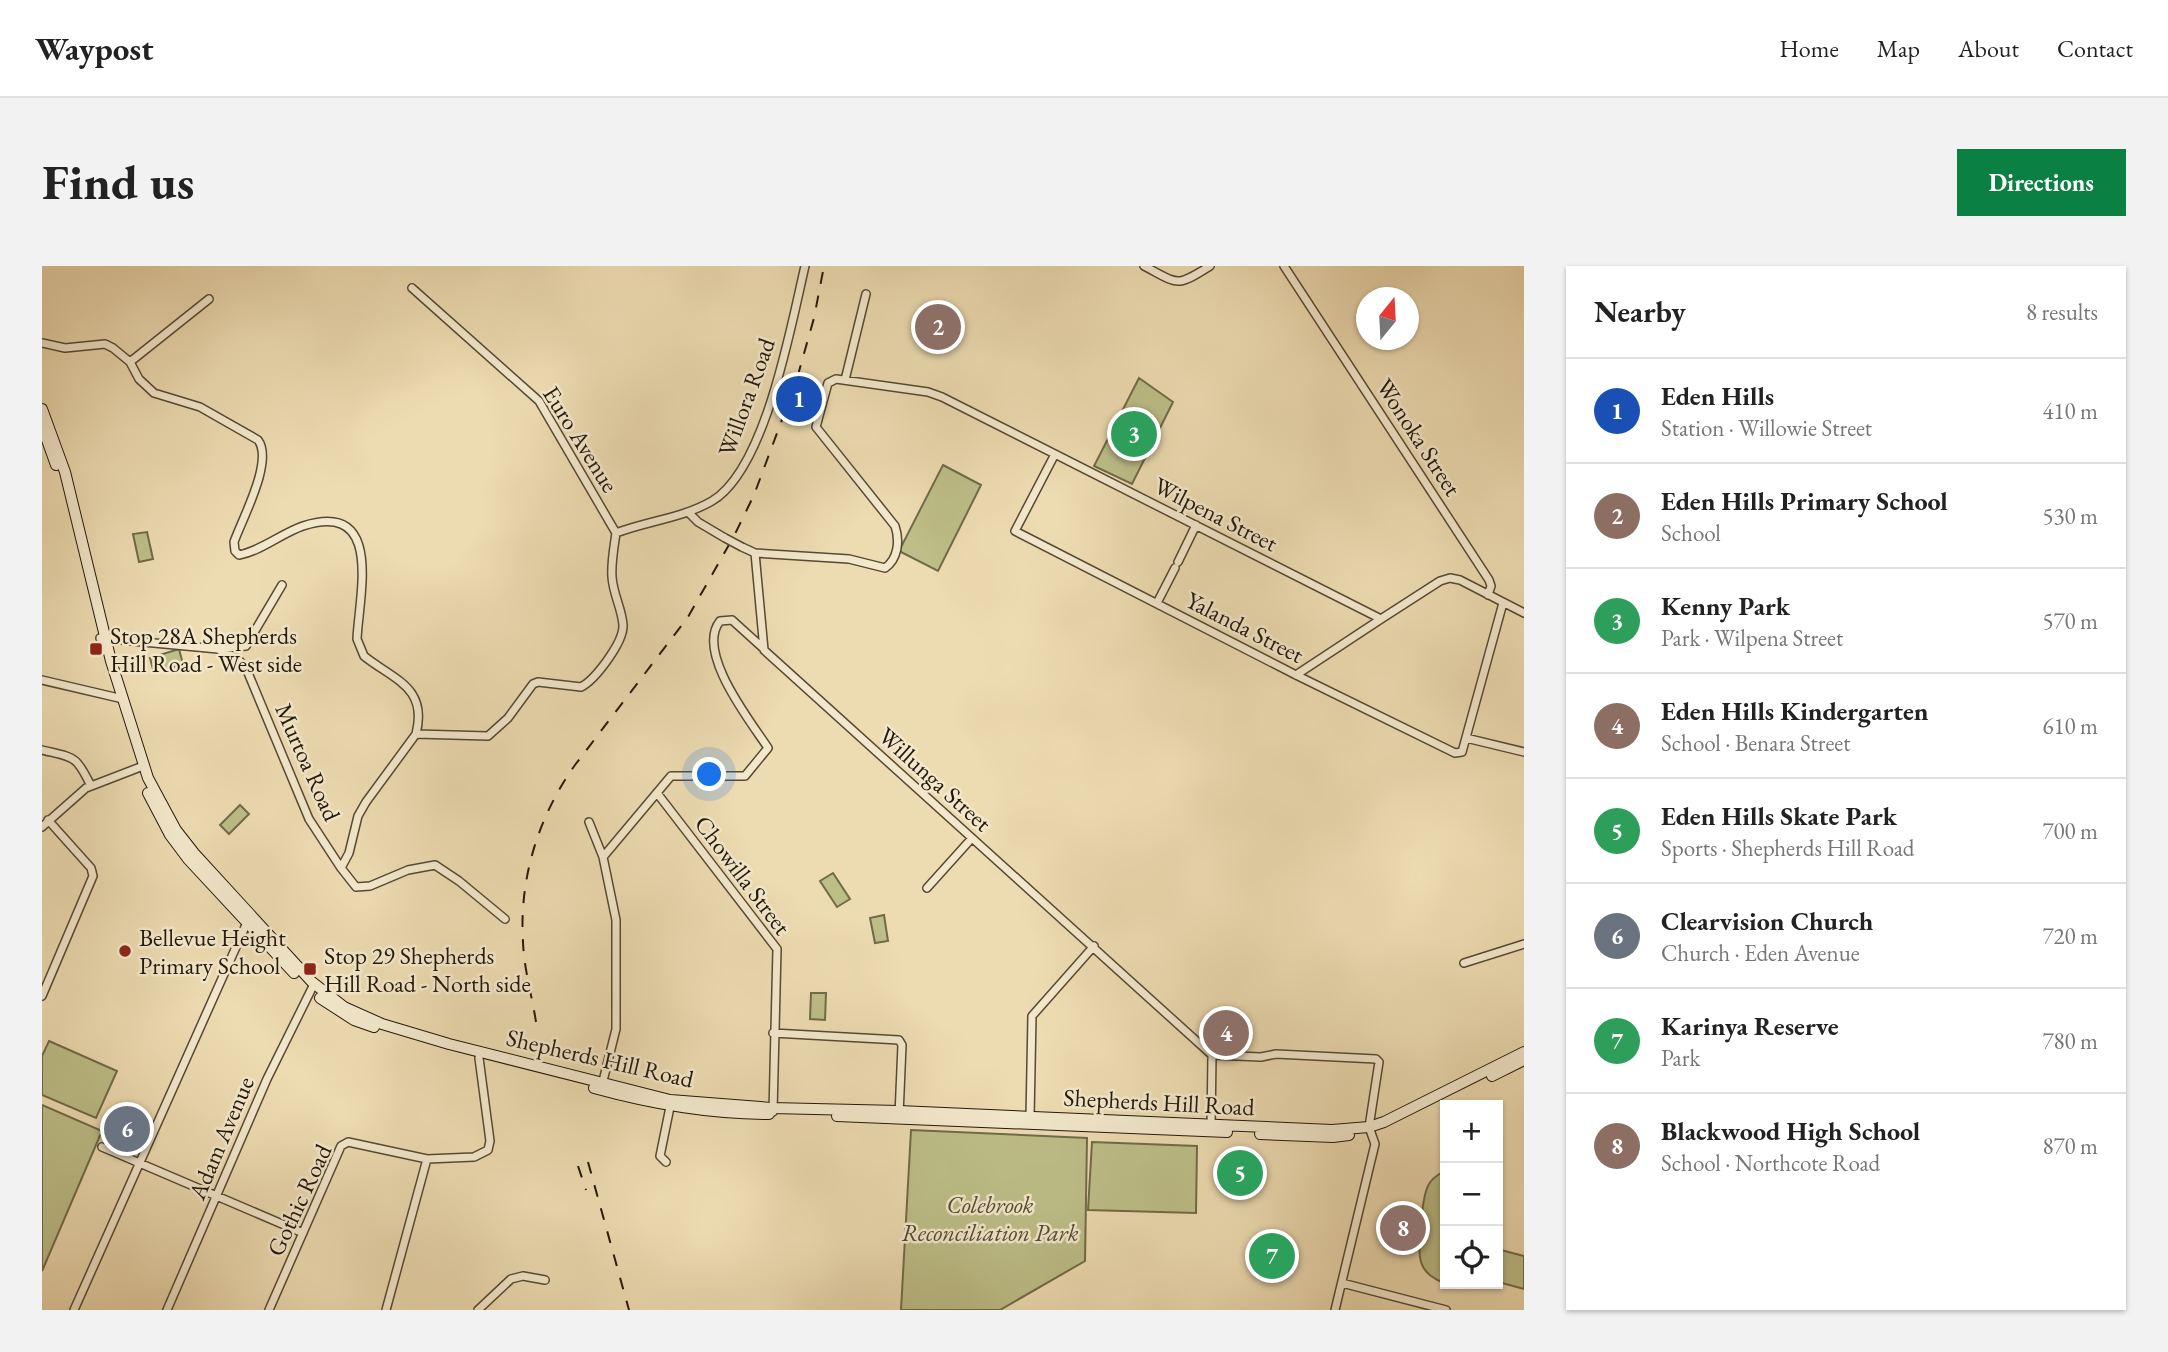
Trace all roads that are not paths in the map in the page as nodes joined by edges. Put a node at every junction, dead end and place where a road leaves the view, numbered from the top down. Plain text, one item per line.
1 (805, 266) edge
2 (1144, 266) edge
3 (1210, 266) edge
4 (1284, 266) edge
5 (412, 288) dead end
6 (866, 294) dead end
7 (209, 299) dead end
8 (42, 343) edge
9 (130, 362) junction
10 (840, 379) junction
11 (42, 409) edge
12 (42, 426) edge
13 (1055, 454) junction
14 (688, 512) junction
15 (1196, 525) junction
16 (616, 533) junction
17 (755, 553) junction
18 (282, 585) dead end
19 (1488, 595) junction
20 (1157, 603) junction
21 (1503, 603) junction
22 (1524, 613) edge
23 (1381, 619) junction
24 (103, 638) junction
25 (218, 649) junction
26 (764, 650) junction
27 (1296, 675) junction
28 (42, 680) edge
29 (120, 698) junction
30 (416, 734) junction
31 (1466, 738) junction
32 (42, 750) edge
33 (1524, 752) edge
34 (759, 761) joint
35 (140, 766) junction
36 (91, 786) junction
37 (657, 793) junction
38 (48, 820) junction
39 (589, 822) dead end
40 (42, 827) edge
41 (972, 838) junction
42 (603, 857) junction
43 (341, 868) junction
44 (927, 888) dead end
45 (248, 918) junction
46 (505, 919) dead end
47 (1524, 944) edge
48 (1094, 946) junction
49 (1464, 963) dead end
50 (312, 986) junction
51 (42, 996) edge
52 (773, 1032) junction
53 (1524, 1052) edge
54 (1212, 1055) junction
55 (478, 1058) junction
56 (1524, 1060) edge
57 (601, 1086) junction
58 (670, 1107) junction
59 (773, 1111) junction
60 (899, 1114) junction
61 (1030, 1121) junction
62 (1211, 1128) junction
63 (1370, 1130) junction
64 (102, 1147) dead end
65 (427, 1159) junction
66 (666, 1162) dead end
67 (138, 1163) junction
68 (216, 1196) junction
69 (303, 1233) junction
70 (545, 1280) dead end
71 (1342, 1283) junction
72 (74, 1310) edge
73 (167, 1310) edge
74 (269, 1310) edge
75 (386, 1310) edge
76 (478, 1310) edge
77 (1335, 1310) edge
78 (1446, 1310) edge

1 - 14 street, Willora Road
2 - 3 street
4 - 19 street, Wonoka Street
5 - 16 street, Euro Avenue
6 - 10 street
7 - 9 street
8 - 9 street
9 - 30 street
10 - 13 street, Wilpena Street
10 - 17 street
11 - 24 main road, Shepherds Hill Road
12 - 24 main road, Shepherds Hill Road
13 - 15 street, Wilpena Street
13 - 20 street, Yalanda Street
14 - 16 street, Willora Road
14 - 17 street, bridge
15 - 20 street
15 - 23 street, Wilpena Street
16 - 30 street
17 - 26 street
18 - 25 street
19 - 21 street
19 - 23 street
20 - 27 street, Yalanda Street
21 - 22 street
21 - 31 street
23 - 27 street
24 - 25 street, Murtoa Road
24 - 29 main road, Shepherds Hill Road
25 - 43 street, Murtoa Road
26 - 34 street, Willunga Street
26 - 41 street, Willunga Street
27 - 31 street, Yalanda Street
28 - 29 street
29 - 35 main road, Shepherds Hill Road
30 - 43 street
31 - 33 street
32 - 36 street
34 - 37 street, Chowilla Street
35 - 36 street
35 - 45 main road, Shepherds Hill Road
36 - 38 street
37 - 42 street, Chowilla Street
37 - 52 street, Chowilla Street
38 - 40 street
38 - 51 street
39 - 42 street
41 - 44 street
41 - 48 street, Willunga Street
42 - 57 street
43 - 46 street, Murtoa Road
45 - 50 main road, Shepherds Hill Road
45 - 67 street
47 - 49 street
48 - 54 street, Willunga Street
48 - 61 street
50 - 55 main road, Shepherds Hill Road
50 - 57 main road, Shepherds Hill Road
50 - 68 street, Adam Avenue
52 - 59 street, Chowilla Street
52 - 60 street
53 - 63 main road, Shepherds Hill Road
54 - 62 street
54 - 63 street
55 - 57 main road, Shepherds Hill Road
55 - 65 street
56 - 63 main road, Shepherds Hill Road
57 - 58 main road, Shepherds Hill Road
57 - 59 main road, Shepherds Hill Road
58 - 59 main road, Shepherds Hill Road
58 - 66 street
59 - 60 main road, Shepherds Hill Road
60 - 61 main road, Shepherds Hill Road
61 - 62 main road, Shepherds Hill Road
62 - 63 main road, Shepherds Hill Road
63 - 71 street
64 - 67 street
65 - 69 street, Gothic Road
65 - 75 street
67 - 68 street
67 - 72 street
68 - 69 street
68 - 73 street, Adam Avenue
69 - 74 street, Gothic Road
70 - 76 street
71 - 77 street
71 - 78 street

